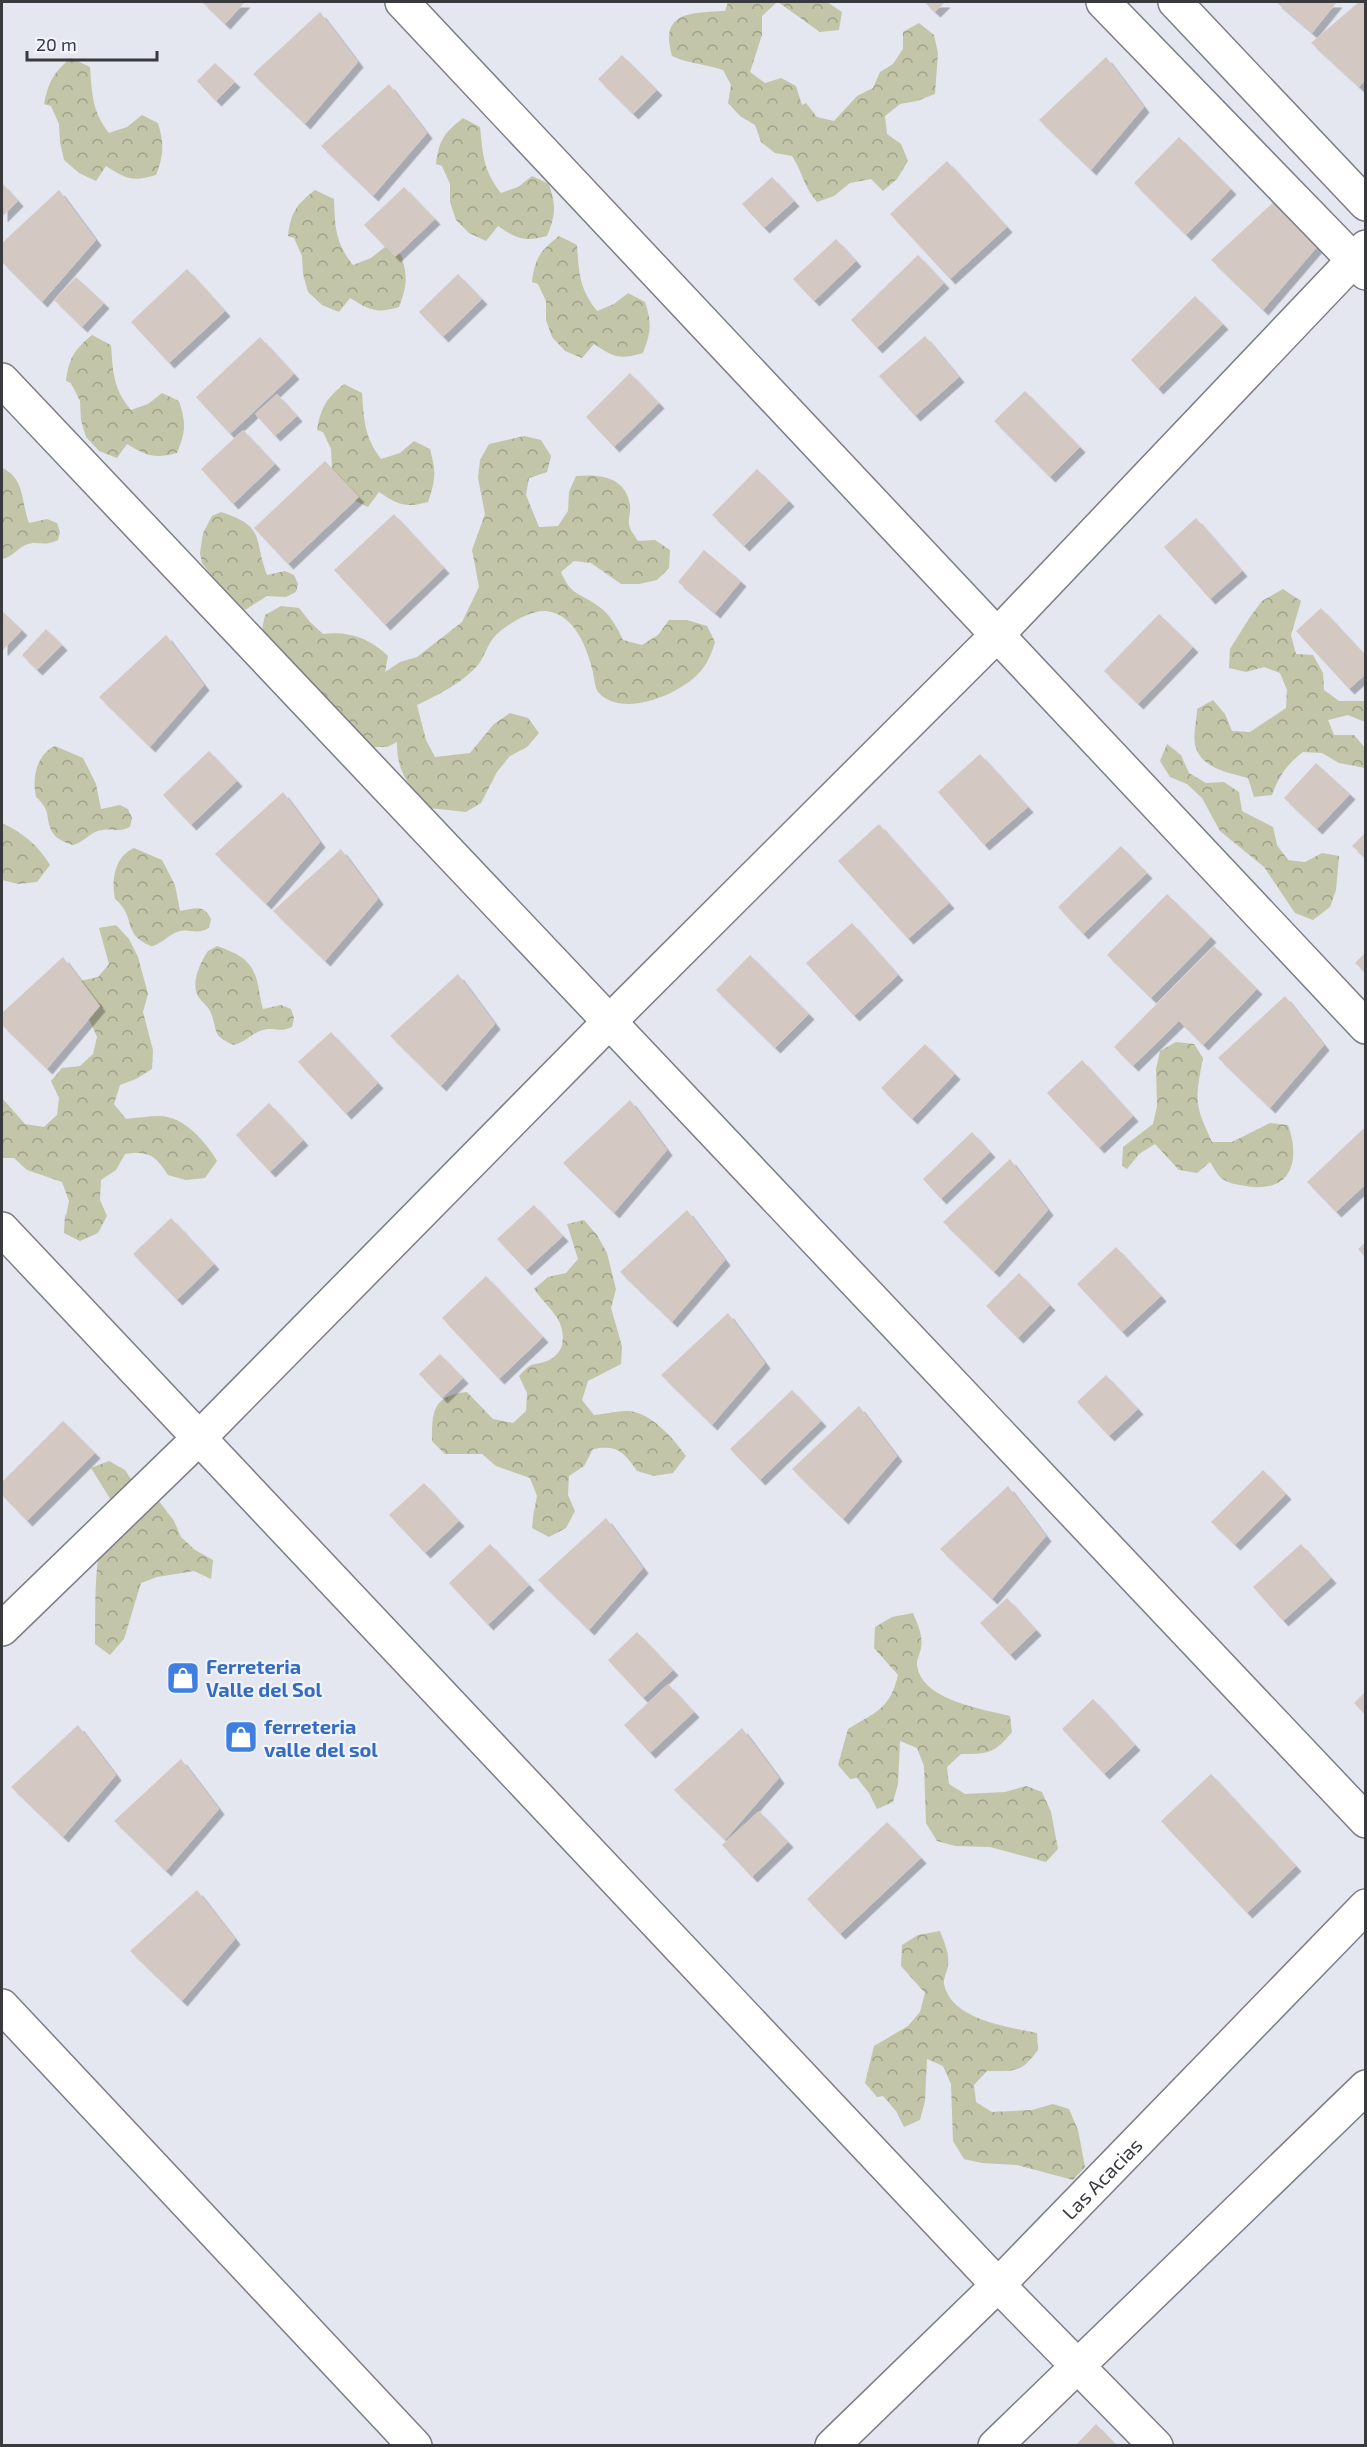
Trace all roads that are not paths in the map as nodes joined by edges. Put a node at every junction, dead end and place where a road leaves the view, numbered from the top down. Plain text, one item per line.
1 (402, 2) edge
2 (1103, 2) edge
3 (1174, 2) edge
4 (1365, 204) edge
5 (1361, 260) edge
6 (2, 380) edge
7 (998, 634) junction
8 (609, 1022) junction
9 (1365, 1027) edge
10 (2, 1229) edge
11 (199, 1438) junction
12 (2, 1629) edge
13 (1365, 1821) edge
14 (1365, 1906) edge
15 (2, 2006) edge
16 (1365, 2087) edge
17 (998, 2285) junction
18 (1077, 2364) junction
19 (415, 2445) edge
20 (832, 2445) edge
21 (995, 2445) edge
22 (1156, 2445) edge

1 - 7 street
2 - 5 street
3 - 4 street
5 - 7 street
6 - 8 street
7 - 8 street
7 - 9 street
8 - 11 street
8 - 13 street
10 - 11 street
11 - 12 street
11 - 17 street
14 - 17 street, Las Acacias
15 - 19 street
16 - 18 street
17 - 18 street
17 - 20 street, Las Acacias
18 - 21 street
18 - 22 street

